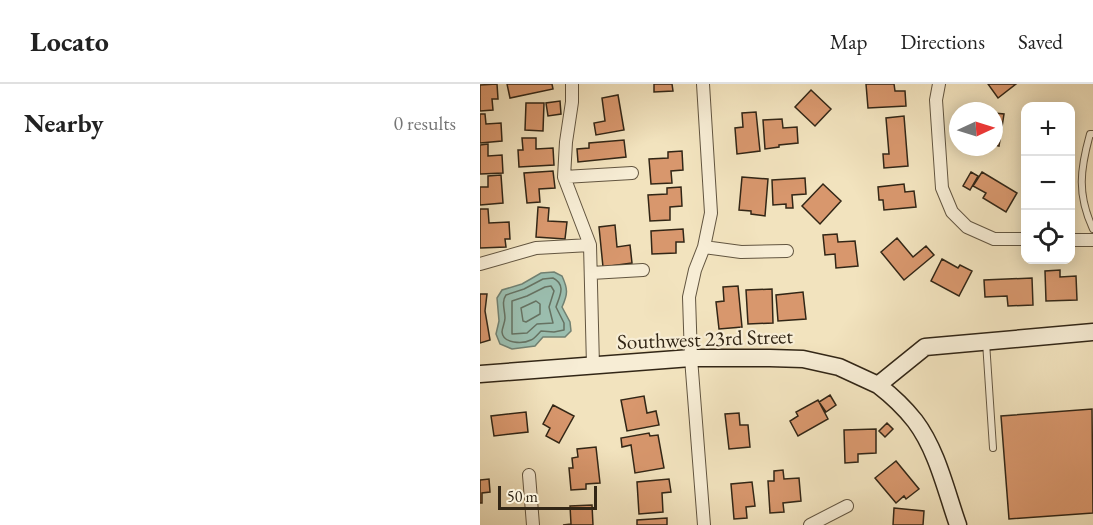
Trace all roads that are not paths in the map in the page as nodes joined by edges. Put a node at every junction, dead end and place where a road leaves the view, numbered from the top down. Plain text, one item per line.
1 (572, 84) edge
2 (703, 84) edge
3 (939, 84) edge
4 (1093, 134) edge
5 (632, 173) dead end
6 (564, 177) junction
7 (1093, 229) edge
8 (1021, 239) edge
9 (1075, 240) edge
10 (1093, 240) edge
11 (590, 245) junction
12 (704, 247) junction
13 (787, 251) dead end
14 (480, 264) edge
15 (643, 270) dead end
16 (591, 273) junction
17 (1093, 332) edge
18 (986, 342) junction
19 (691, 358) junction
20 (593, 366) junction
21 (480, 374) edge
22 (878, 385) junction
23 (993, 448) dead end
24 (529, 475) dead end
25 (847, 506) dead end
26 (533, 525) edge
27 (704, 525) edge
28 (810, 525) edge
29 (958, 525) edge

1 - 6 street
2 - 12 street
3 - 8 street
4 - 7 lane
5 - 6 street
6 - 11 street
9 - 10 street
11 - 14 street
11 - 16 street
12 - 13 street
12 - 19 street
15 - 16 street
16 - 20 street
17 - 18 street
18 - 22 street
18 - 23 lane
19 - 20 street, Southwest 23rd Street
19 - 22 street, Southwest 23rd Street
19 - 27 street
20 - 21 street, Southwest 23rd Street
22 - 29 street, Southwest 23rd Street
24 - 26 street
25 - 28 street

